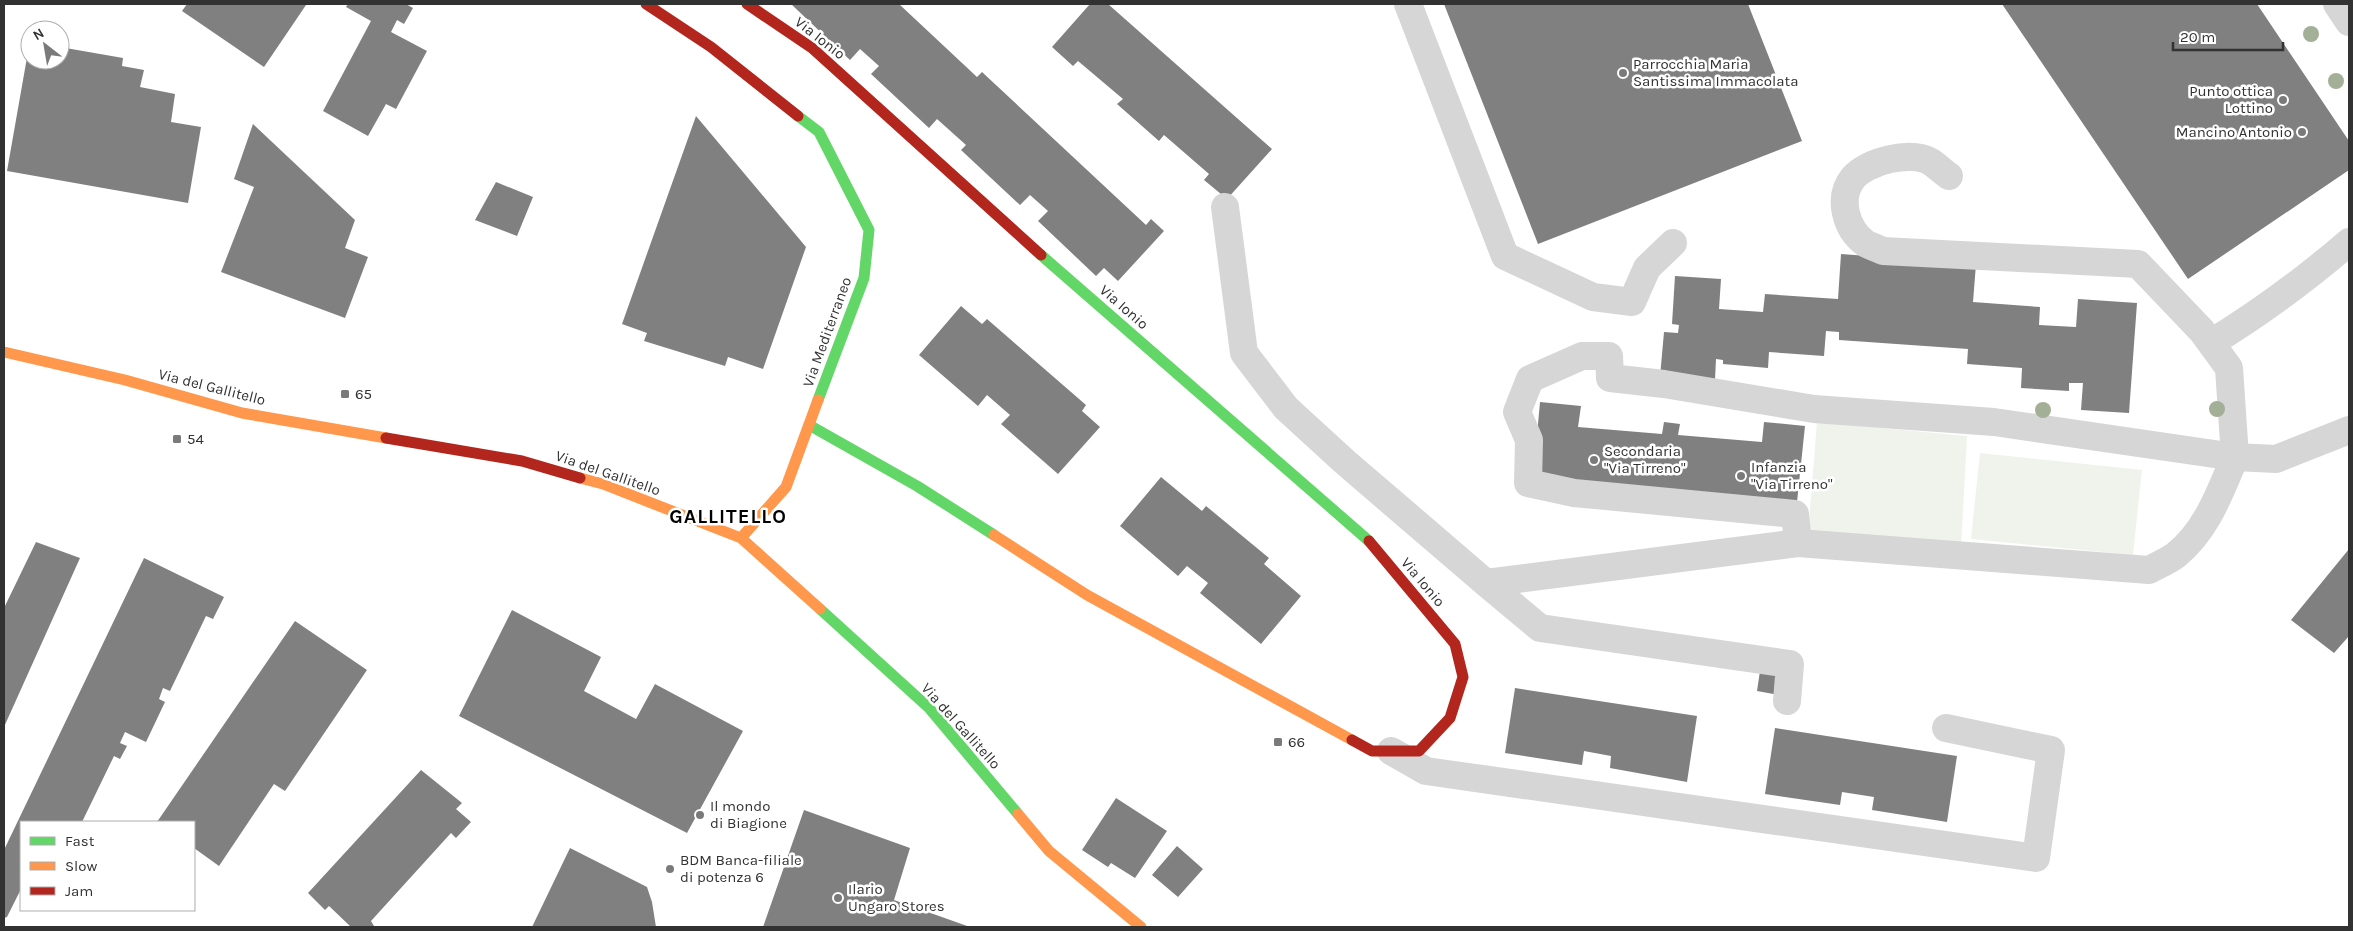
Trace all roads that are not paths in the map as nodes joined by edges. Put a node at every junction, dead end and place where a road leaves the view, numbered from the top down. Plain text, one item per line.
1 (646, 4) edge
2 (747, 4) edge
3 (1408, 4) edge
4 (2337, 4) edge
5 (2349, 22) edge
6 (1948, 176) dead end
7 (1225, 207) dead end
8 (2349, 242) edge
9 (1673, 243) dead end
10 (2211, 343) junction
11 (4, 352) edge
12 (809, 425) junction
13 (2349, 430) edge
14 (2235, 457) junction
15 (741, 538) junction
16 (1798, 543) junction
17 (1486, 583) junction
18 (1787, 701) dead end
19 (1946, 728) dead end
20 (1391, 751) junction
21 (1141, 927) edge

1 - 12 street, Via Mediterraneo
2 - 20 street, Via Ionio
3 - 9 street
4 - 5 street
6 - 10 street
7 - 17 street
8 - 10 street
10 - 14 street
11 - 15 street, Via del Gallitello
12 - 15 street, Via Mediterraneo
12 - 20 street, Via Ionio
13 - 14 street
14 - 16 street
14 - 16 street
15 - 21 street, Via del Gallitello
16 - 17 street
17 - 18 street
19 - 20 street

